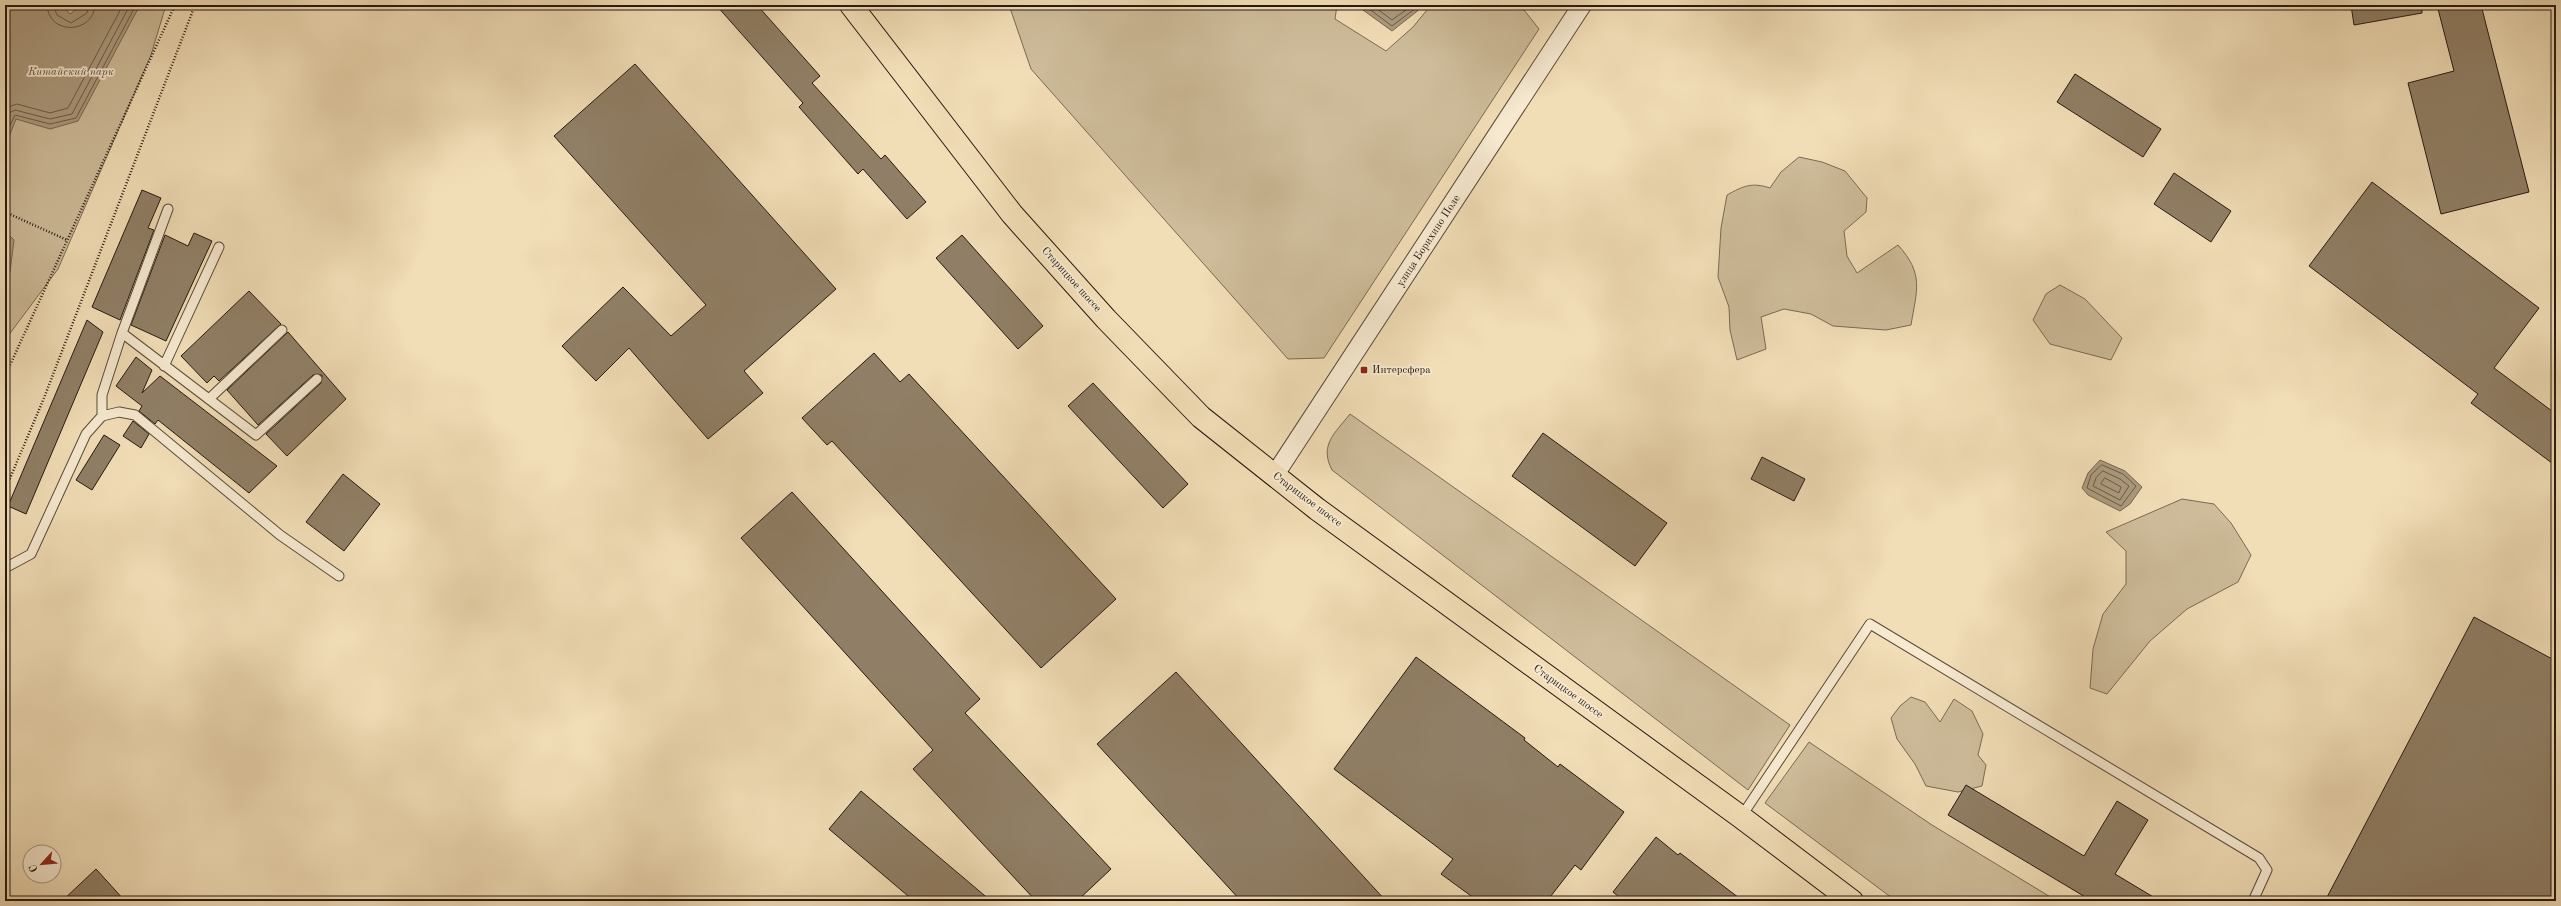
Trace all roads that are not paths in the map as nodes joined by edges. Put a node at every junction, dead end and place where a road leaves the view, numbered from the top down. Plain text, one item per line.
1 (850, 5) edge
2 (1582, 5) edge
3 (168, 209) dead end
4 (219, 247) dead end
5 (282, 330) dead end
6 (122, 333) junction
7 (164, 366) junction
8 (317, 379) dead end
9 (209, 399) junction
10 (102, 416) junction
11 (1274, 476) junction
12 (5, 568) edge
13 (340, 576) dead end
14 (1741, 817) junction
15 (1852, 901) edge
16 (2253, 901) edge

1 - 11 main road, Старицкое шоссе
2 - 11 street, улица Борихино Поле
3 - 6 lane
4 - 7 lane
5 - 9 lane
6 - 7 lane
6 - 10 lane
7 - 9 lane
8 - 9 lane
10 - 12 lane
10 - 13 lane
11 - 14 main road, Старицкое шоссе
14 - 15 main road, Старицкое шоссе
14 - 16 lane

